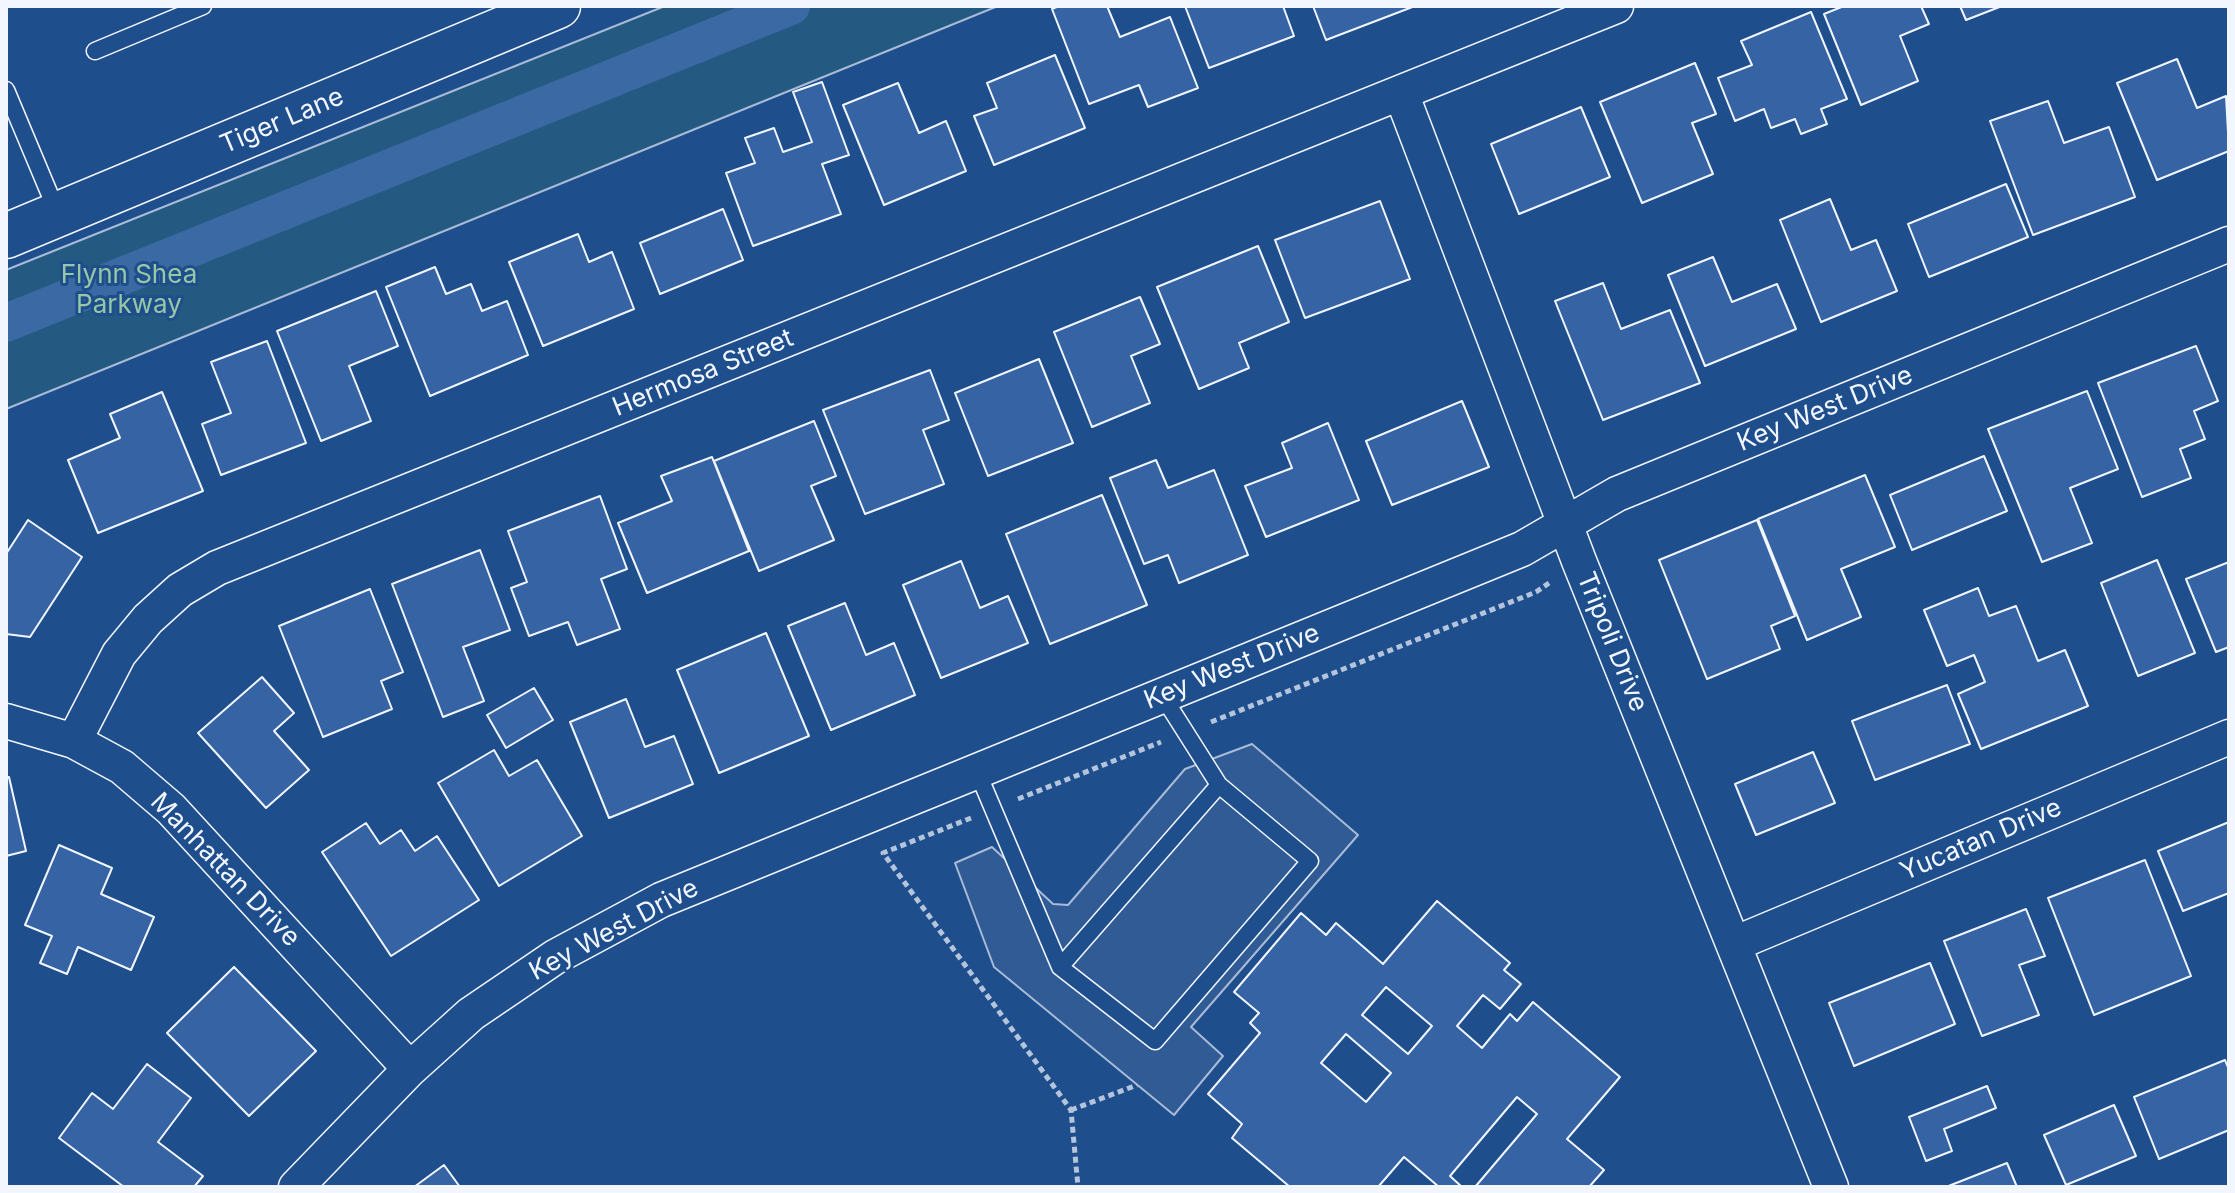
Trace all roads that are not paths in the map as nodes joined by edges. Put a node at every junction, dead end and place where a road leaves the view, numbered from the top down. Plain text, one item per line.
1 (203, 6) edge
2 (558, 6) edge
3 (1616, 6) edge
4 (95, 51) dead end
5 (6, 90) edge
6 (1401, 93) junction
7 (59, 215) junction
8 (6, 236) edge
9 (2229, 244) edge
10 (1567, 523) junction
11 (1162, 695) junction
12 (6, 721) edge
13 (2229, 737) edge
14 (74, 741) junction
15 (977, 771) junction
16 (1219, 785) junction
17 (1734, 944) junction
18 (1060, 967) junction
19 (410, 1069) junction
20 (296, 1187) edge
21 (1831, 1187) edge

1 - 4 lane
2 - 7 street, Tiger Lane
3 - 6 street, Hermosa Street
5 - 7 lane
6 - 10 street, Tripoli Drive
6 - 14 street, Hermosa Street
7 - 8 street, Tiger Lane
9 - 10 street, Key West Drive
10 - 11 street, Key West Drive
10 - 17 street, Tripoli Drive
11 - 15 street, Key West Drive
11 - 16 lane
12 - 14 street, Manhattan Drive
13 - 17 street, Yucatan Drive
14 - 19 street, Manhattan Drive
15 - 18 lane
15 - 19 street, Key West Drive
16 - 18 lane
16 - 18 lane
17 - 21 street, Tripoli Drive
19 - 20 street, Key West Drive

